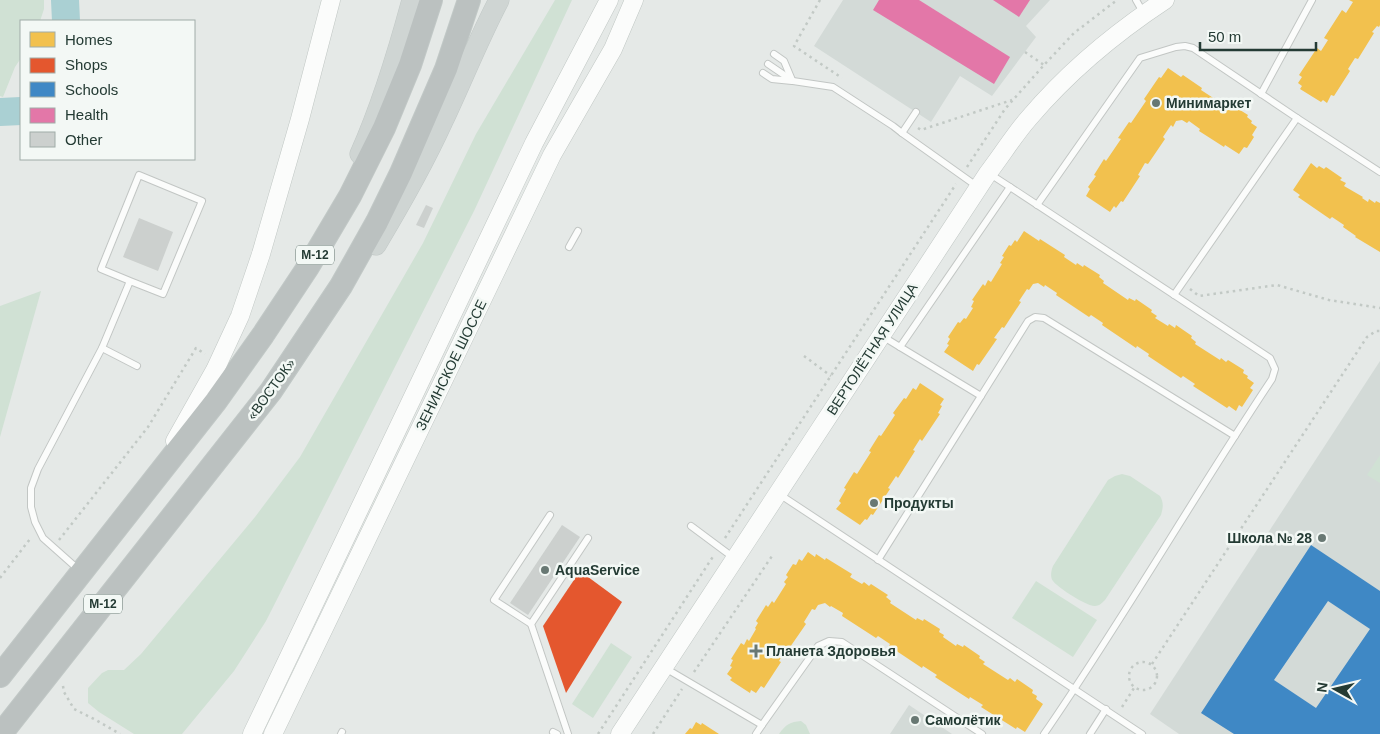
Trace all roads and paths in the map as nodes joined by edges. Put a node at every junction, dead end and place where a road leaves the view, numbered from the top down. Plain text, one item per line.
1 (331, 0) edge
2 (412, 0) edge
3 (431, 0) edge
4 (469, 0) edge
5 (499, 0) edge
6 (609, 0) edge
7 (634, 0) edge
8 (820, 0) edge
9 (1165, 0) edge
10 (1312, 0) edge
11 (1140, 7) edge
12 (1025, 52) dead end
13 (774, 54) dead end
14 (768, 64) dead end
15 (1044, 65) dead end
16 (763, 73) dead end
17 (843, 79) dead end
18 (793, 81) junction
19 (1261, 94) junction
20 (1014, 99) dead end
21 (916, 112) dead end
22 (1297, 118) junction
23 (909, 122) junction
24 (921, 123) dead end
25 (921, 130) junction
26 (902, 133) junction
27 (924, 134) dead end
28 (1380, 172) edge
29 (988, 173) junction
30 (1010, 187) junction
31 (978, 188) junction
32 (1037, 205) junction
33 (578, 231) dead end
34 (569, 247) dead end
35 (314, 256) junction
36 (130, 281) junction
37 (1182, 284) junction
38 (1174, 295) junction
39 (1380, 308) edge
40 (1380, 330) edge
41 (882, 336) junction
42 (900, 347) junction
43 (102, 348) junction
44 (196, 348) dead end
45 (804, 356) dead end
46 (137, 366) dead end
47 (831, 376) dead end
48 (271, 391) junction
49 (981, 396) junction
50 (1235, 436) junction
51 (151, 483) junction
52 (778, 494) junction
53 (550, 515) dead end
54 (691, 526) dead end
55 (588, 538) dead end
56 (30, 539) dead end
57 (53, 547) junction
58 (772, 556) dead end
59 (735, 559) junction
60 (878, 560) junction
61 (82, 572) junction
62 (0, 578) edge
63 (531, 624) junction
64 (60, 659) junction
65 (1152, 664) junction
66 (664, 668) junction
67 (0, 676) edge
68 (688, 682) junction
69 (1134, 688) junction
70 (1075, 689) junction
71 (1106, 709) junction
72 (1116, 716) junction
73 (762, 725) junction
74 (1, 734) edge
75 (120, 734) edge
76 (252, 734) edge
77 (273, 734) edge
78 (568, 734) edge
79 (620, 734) edge
80 (652, 734) edge
81 (756, 734) edge
82 (982, 734) edge
83 (1044, 734) edge
84 (1090, 734) edge
85 (1142, 734) edge

1 - 51 main road
2 - 35 main road
3 - 35 highway, М-12
4 - 48 highway, «ВОСТОК» / М-12
5 - 48 main road
6 - 76 main road
7 - 77 main road, ЗЕНИНСКОЕ ШОССЕ
8 - 17 path
9 - 11 main road, ВЕРТОЛЁТНАЯ УЛИЦА
10 - 19 lane
11 - 29 main road, ВЕРТОЛЁТНАЯ УЛИЦА
12 - 15 path
13 - 18 lane
14 - 18 lane
16 - 18 lane
18 - 26 lane
19 - 22 lane
19 - 32 lane
20 - 25 path
21 - 23 lane
22 - 28 lane
22 - 37 lane
23 - 25 path
23 - 26 lane
24 - 25 path
25 - 27 path
26 - 31 lane
29 - 30 lane
29 - 31 main road, ВЕРТОЛЁТНАЯ УЛИЦА
30 - 32 lane
30 - 42 lane
31 - 41 main road, ВЕРТОЛЁТНАЯ УЛИЦА
32 - 38 lane
33 - 34 lane
35 - 51 highway, М-12
36 - 36 lane
36 - 43 lane
37 - 38 lane
37 - 39 path
38 - 50 lane
40 - 65 path
41 - 42 lane
41 - 52 main road, ВЕРТОЛЁТНАЯ УЛИЦА
42 - 49 lane
43 - 46 lane
43 - 57 lane
44 - 57 path
45 - 47 path
48 - 64 highway, «ВОСТОК» / М-12
49 - 50 lane
49 - 60 lane
50 - 70 lane
51 - 61 highway, М-12
52 - 59 main road, ВЕРТОЛЁТНАЯ УЛИЦА
52 - 60 lane
53 - 63 lane
54 - 59 lane
55 - 63 lane
56 - 62 path
57 - 61 lane
58 - 68 path
59 - 66 main road, ВЕРТОЛЁТНАЯ УЛИЦА
60 - 70 lane
61 - 67 highway, М-12
63 - 78 lane
64 - 74 highway, «ВОСТОК» / М-12
64 - 75 path
65 - 69 path
65 - 69 path
66 - 68 lane
66 - 79 main road, ВЕРТОЛЁТНАЯ УЛИЦА
68 - 73 lane
68 - 80 path
69 - 72 path
70 - 71 lane
70 - 83 lane
71 - 72 lane
71 - 84 lane
72 - 85 lane
73 - 81 lane
73 - 82 lane

